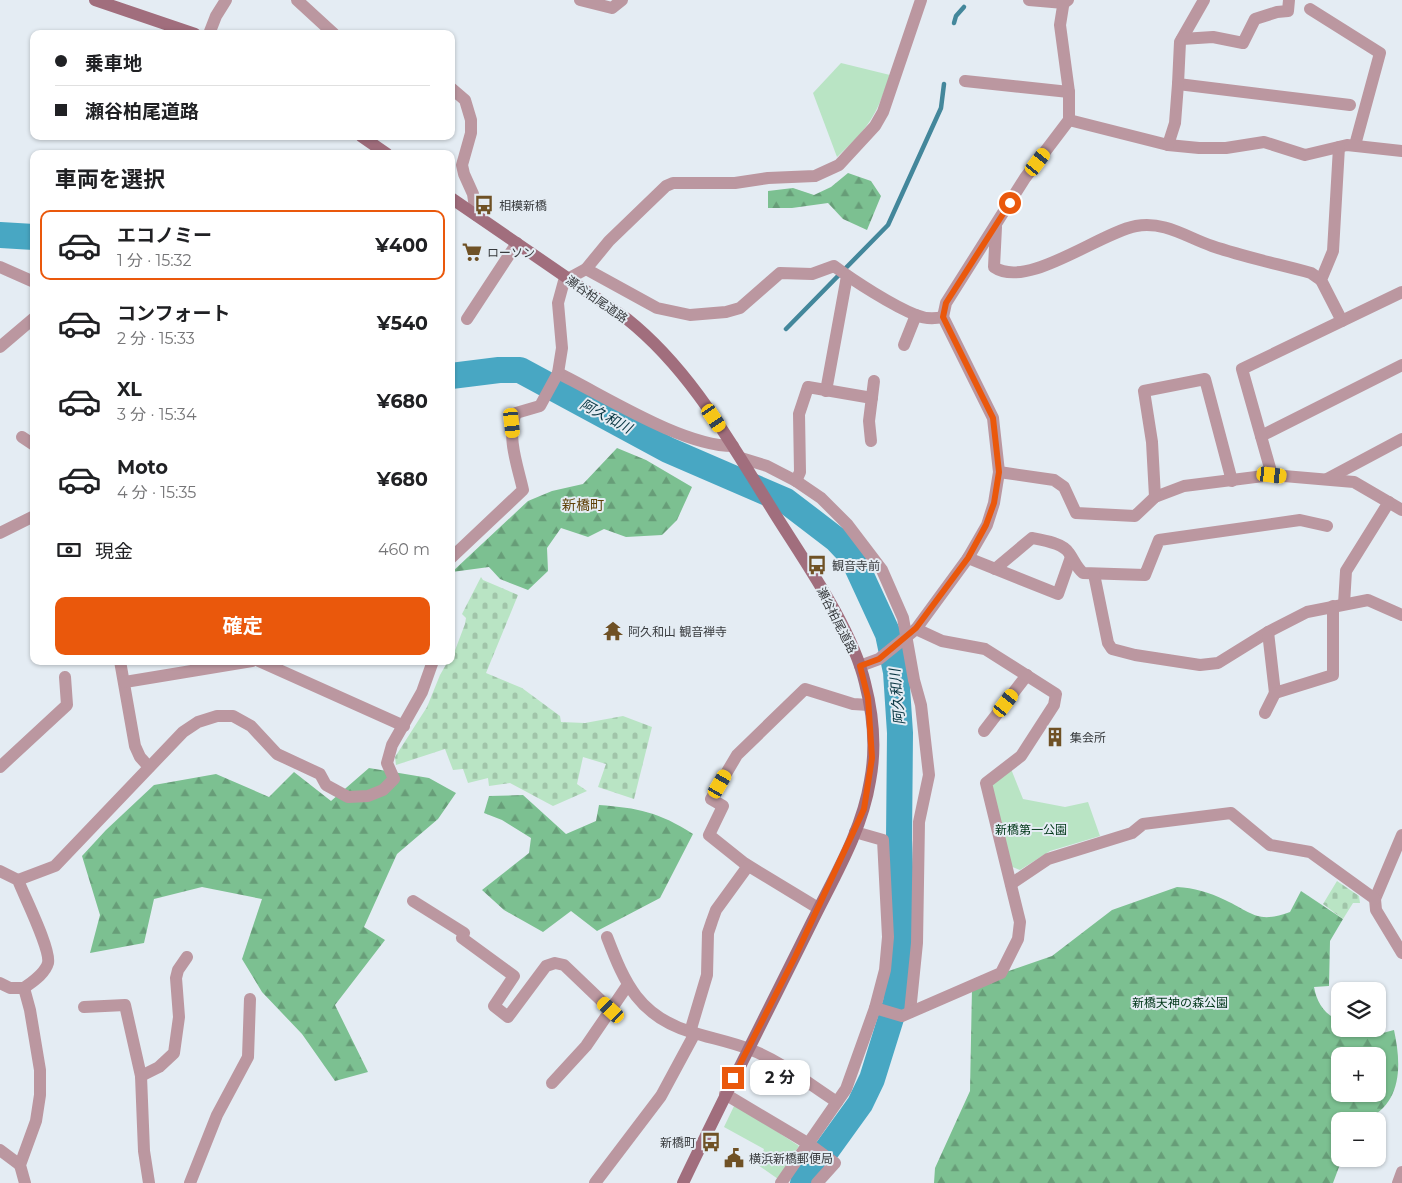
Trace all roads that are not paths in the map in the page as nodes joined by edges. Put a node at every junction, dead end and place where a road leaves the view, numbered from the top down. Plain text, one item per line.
1 (94, 0) edge
2 (226, 0) edge
3 (297, 0) edge
4 (580, 0) edge
5 (622, 0) edge
6 (920, 0) edge
7 (1029, 0) edge
8 (1204, 0) edge
9 (1288, 0) edge
10 (1065, 1) edge
11 (1310, 9) dead end
12 (183, 30) edge
13 (211, 30) edge
14 (330, 30) edge
15 (1182, 39) junction
16 (965, 81) dead end
17 (1178, 84) junction
18 (455, 91) edge
19 (1069, 92) junction
20 (1350, 105) dead end
21 (1069, 120) junction
22 (368, 140) edge
23 (1168, 145) junction
24 (1355, 146) junction
25 (1339, 147) junction
26 (381, 150) edge
27 (1402, 151) edge
28 (455, 201) edge
29 (476, 215) junction
30 (996, 225) junction
31 (517, 243) junction
32 (0, 267) edge
33 (586, 269) junction
34 (847, 276) junction
35 (569, 279) junction
36 (30, 280) edge
37 (1321, 280) junction
38 (1402, 292) edge
39 (916, 315) junction
40 (943, 317) junction
41 (467, 319) dead end
42 (1342, 320) junction
43 (30, 321) edge
44 (904, 345) dead end
45 (0, 346) edge
46 (1402, 366) edge
47 (558, 374) junction
48 (874, 380) dead end
49 (826, 391) junction
50 (872, 398) junction
51 (1261, 436) junction
52 (22, 437) dead end
53 (1402, 439) edge
54 (871, 441) dead end
55 (30, 442) edge
56 (733, 446) junction
57 (744, 462) junction
58 (999, 472) junction
59 (1272, 475) junction
60 (1326, 480) junction
61 (796, 481) junction
62 (1232, 481) junction
63 (1155, 497) junction
64 (1389, 502) junction
65 (1402, 510) edge
66 (30, 518) edge
67 (1327, 526) dead end
68 (0, 533) edge
69 (455, 554) edge
70 (1071, 557) junction
71 (968, 558) junction
72 (995, 569) junction
73 (1094, 574) junction
74 (1338, 605) junction
75 (1402, 615) edge
76 (1268, 632) junction
77 (908, 636) junction
78 (121, 665) edge
79 (210, 665) edge
80 (268, 665) edge
81 (432, 665) edge
82 (860, 666) junction
83 (1027, 675) junction
84 (65, 677) dead end
85 (125, 682) junction
86 (1275, 693) junction
87 (869, 705) junction
88 (1265, 713) dead end
89 (404, 726) junction
90 (984, 731) dead end
91 (0, 766) edge
92 (149, 767) junction
93 (855, 832) junction
94 (1402, 835) edge
95 (748, 866) junction
96 (0, 871) edge
97 (18, 880) junction
98 (1011, 884) junction
99 (1375, 899) junction
100 (413, 901) dead end
101 (818, 908) junction
102 (607, 937) dead end
103 (1402, 953) edge
104 (187, 957) dead end
105 (0, 984) edge
106 (628, 986) junction
107 (24, 988) junction
108 (250, 998) dead end
109 (84, 1007) dead end
110 (878, 1009) junction
111 (611, 1010) junction
112 (906, 1014) junction
113 (693, 1033) junction
114 (748, 1048) junction
115 (141, 1076) junction
116 (552, 1083) dead end
117 (725, 1094) junction
118 (837, 1102) junction
119 (811, 1146) junction
120 (0, 1150) edge
121 (20, 1165) junction
122 (1402, 1172) edge
123 (25, 1183) edge
124 (149, 1183) edge
125 (190, 1183) edge
126 (595, 1183) edge
127 (683, 1183) edge
128 (780, 1183) edge
129 (817, 1183) edge
130 (1398, 1183) edge

1 - 12 main road
2 - 13 street
3 - 14 street
4 - 5 street
6 - 33 street
7 - 10 street
8 - 15 street
9 - 15 street
10 - 19 street
11 - 24 street
15 - 17 street
16 - 19 street
17 - 20 street
17 - 23 street
18 - 29 street
19 - 21 street
21 - 23 street
21 - 30 street
22 - 26 main road
23 - 25 street
24 - 25 street
24 - 27 street
25 - 37 street
28 - 29 main road, 瀬谷柏尾道路
29 - 31 main road, 瀬谷柏尾道路
30 - 37 street
30 - 40 street
31 - 35 main road, 瀬谷柏尾道路
31 - 41 street
32 - 36 street
33 - 34 street
33 - 35 street
34 - 39 street
34 - 49 street
35 - 47 street
35 - 56 main road, 瀬谷柏尾道路
37 - 42 street
38 - 42 street
39 - 40 street
39 - 44 street
40 - 58 street
42 - 51 street
43 - 45 street
46 - 51 street
47 - 56 street
47 - 69 street
48 - 50 street
49 - 50 street
49 - 61 street
50 - 54 street
51 - 59 street
52 - 55 street
53 - 60 street
56 - 57 main road, 瀬谷柏尾道路
57 - 61 street
57 - 82 main road, 瀬谷柏尾道路
58 - 63 street
58 - 71 street
59 - 60 street
59 - 62 street
60 - 64 street
61 - 77 street
62 - 63 street
62 - 63 street
64 - 65 street
64 - 74 street
66 - 68 street
67 - 73 street
70 - 72 street
70 - 72 street
70 - 73 street
71 - 72 street
71 - 77 street
73 - 76 street
74 - 75 street
74 - 76 street
74 - 86 street
76 - 86 street
77 - 82 street
77 - 83 street
77 - 112 street
78 - 85 street
79 - 85 street
80 - 89 street
81 - 89 street
82 - 87 main road, 瀬谷柏尾道路
83 - 90 street
83 - 98 street
84 - 91 street
85 - 92 street
86 - 88 street
87 - 93 main road, 瀬谷柏尾道路
87 - 95 street
89 - 92 street
92 - 97 street
93 - 101 main road, 瀬谷柏尾道路
93 - 110 street
94 - 99 street
95 - 101 street
95 - 113 street
96 - 97 street
97 - 107 street
98 - 99 street
98 - 112 street
99 - 103 street
100 - 111 street
101 - 114 main road, 瀬谷柏尾道路
102 - 106 street
104 - 115 street
105 - 107 street
106 - 111 street
106 - 113 street
107 - 121 street
108 - 125 street
109 - 115 street
110 - 112 street
110 - 118 street
111 - 116 street
113 - 114 street
113 - 126 street
114 - 117 main road, 瀬谷柏尾道路
114 - 118 street
115 - 124 street
117 - 119 street
117 - 127 main road, 瀬谷柏尾道路
118 - 119 street
119 - 128 street
119 - 129 street
120 - 121 street
121 - 123 street
122 - 130 street

